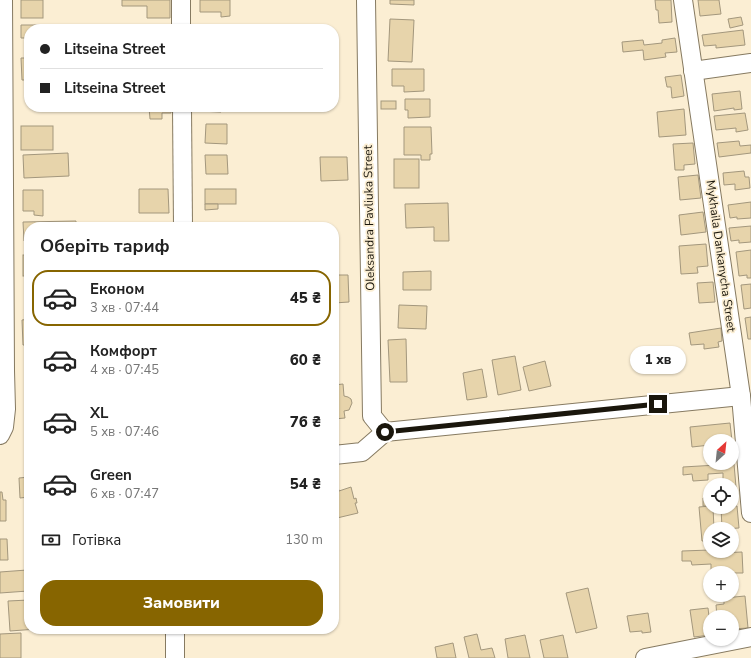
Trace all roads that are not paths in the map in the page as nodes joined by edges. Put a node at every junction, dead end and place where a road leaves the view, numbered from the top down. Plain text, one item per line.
1 (3, 0) edge
2 (181, 0) edge
3 (366, 0) edge
4 (683, 0) edge
5 (181, 24) edge
6 (751, 63) edge
7 (693, 70) junction
8 (182, 112) edge
9 (183, 222) edge
10 (741, 396) junction
11 (385, 432) junction
12 (0, 436) edge
13 (339, 454) edge
14 (751, 513) edge
15 (175, 634) edge
16 (751, 637) edge
17 (175, 658) edge
18 (645, 658) edge

1 - 12 street
2 - 5 street
3 - 11 street, Oleksandra Pavliuka Street
4 - 7 street, Mykhaila Dankanycha Street
6 - 7 street
7 - 10 street, Mykhaila Dankanycha Street
8 - 9 street
10 - 11 street
10 - 14 street, Mykhaila Dankanycha Street
11 - 13 street
15 - 17 street
16 - 18 street

